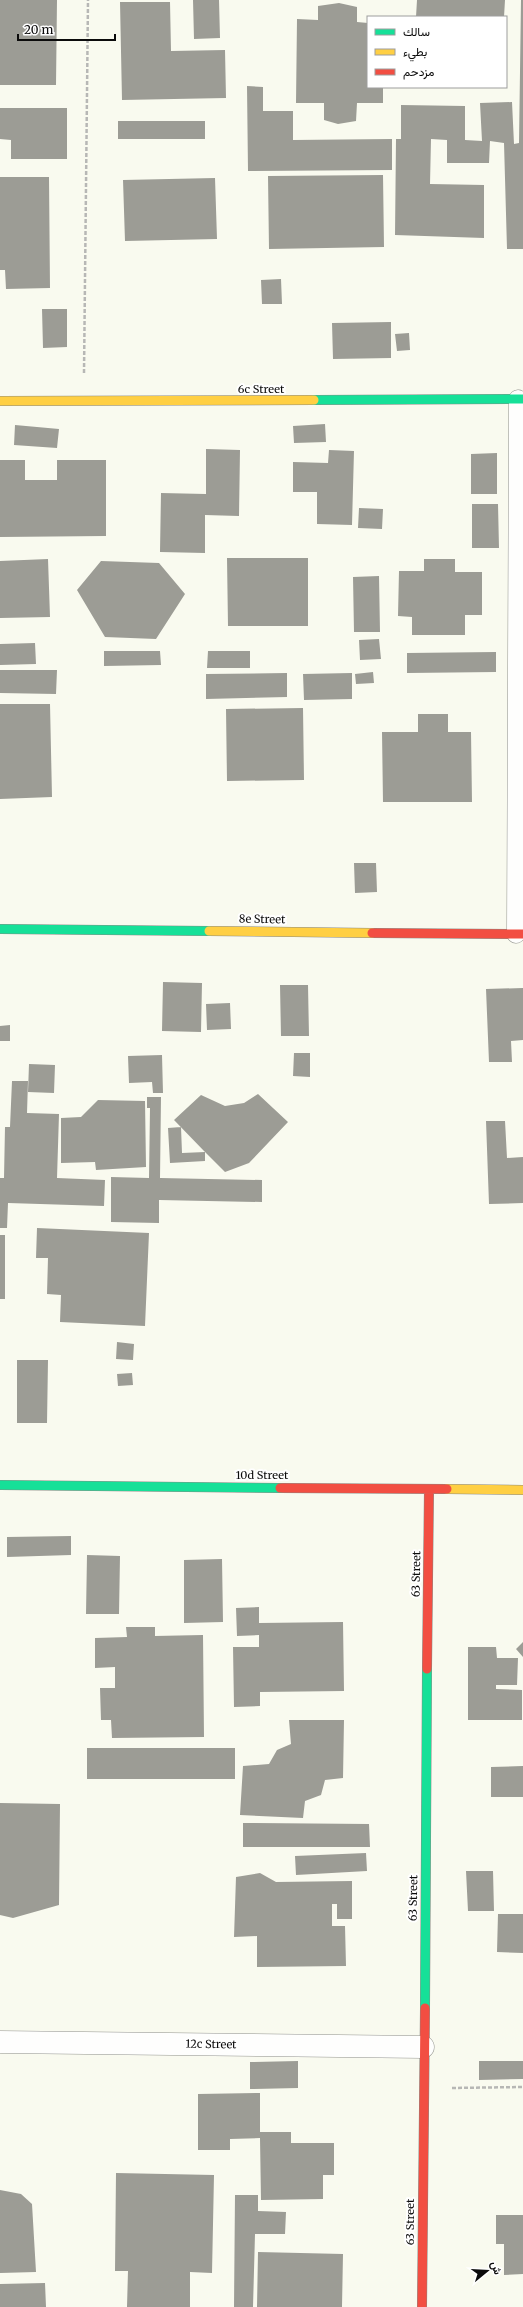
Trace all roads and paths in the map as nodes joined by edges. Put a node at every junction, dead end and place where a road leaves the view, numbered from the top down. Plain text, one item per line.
1 (88, 0) edge
2 (520, 399) edge
3 (0, 401) edge
4 (84, 402) junction
5 (0, 929) edge
6 (520, 934) edge
7 (0, 1485) edge
8 (429, 1489) junction
9 (523, 1490) edge
10 (0, 2042) edge
11 (423, 2047) junction
12 (523, 2087) edge
13 (423, 2089) junction
14 (422, 2307) edge

1 - 4 path
2 - 4 street, 6c Street
2 - 6 lane
3 - 4 street, 6c Street
5 - 6 street, 8e Street
7 - 8 street, 10d Street
8 - 9 street, 10d Street
8 - 11 street, 63 Street
10 - 11 street, 12c Street
11 - 13 street, 63 Street
12 - 13 path
13 - 14 street, 63 Street

